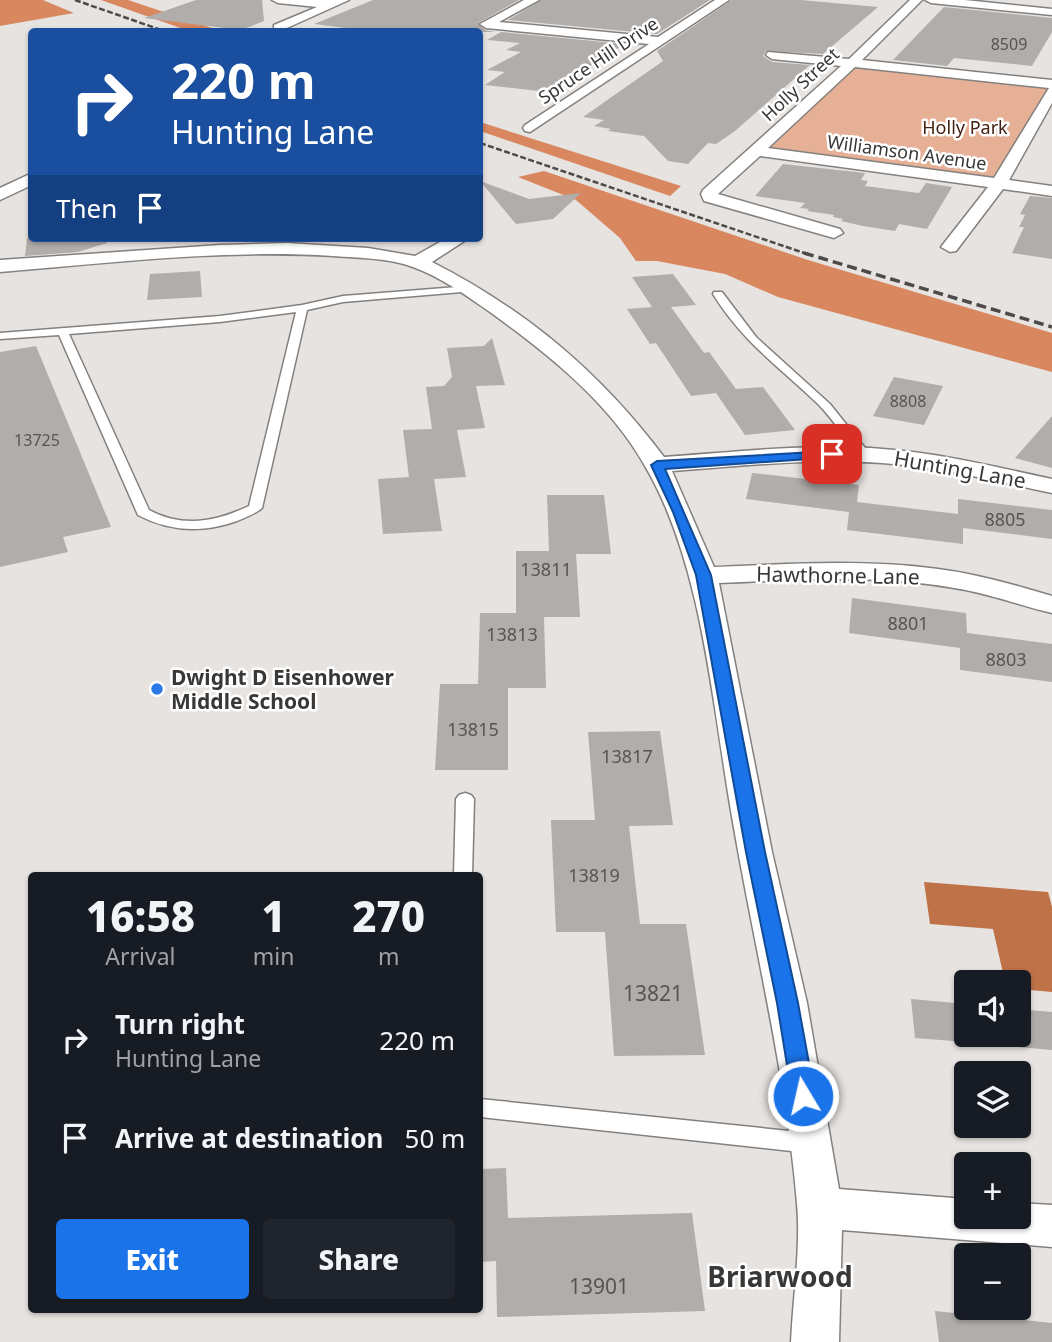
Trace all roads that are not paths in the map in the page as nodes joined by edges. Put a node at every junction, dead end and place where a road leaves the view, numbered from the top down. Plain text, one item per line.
1 (278, 0) edge
2 (343, 0) edge
3 (533, 0) edge
4 (723, 0) edge
5 (916, 0) edge
6 (931, 0) edge
7 (329, 5) junction
8 (1052, 12) edge
9 (278, 28) edge
10 (658, 41) junction
11 (772, 55) dead end
12 (851, 64) junction
13 (1052, 84) edge
14 (1052, 91) edge
15 (530, 128) dead end
16 (757, 151) junction
17 (28, 180) edge
18 (999, 184) junction
19 (1052, 191) edge
20 (0, 195) edge
21 (834, 233) dead end
22 (453, 242) edge
23 (311, 243) edge
24 (180, 245) edge
25 (950, 247) dead end
26 (418, 262) junction
27 (0, 266) edge
28 (470, 289) junction
29 (718, 294) dead end
30 (302, 308) junction
31 (63, 332) junction
32 (0, 336) edge
33 (865, 456) junction
34 (657, 465) junction
35 (1052, 486) edge
36 (704, 575) junction
37 (1052, 605) edge
38 (465, 799) dead end
39 (463, 872) edge
40 (483, 1108) edge
41 (811, 1143) junction
42 (820, 1208) junction
43 (1052, 1226) edge
44 (815, 1342) edge

1 - 7 street
2 - 7 street
3 - 10 street
4 - 10 street, Spruce Hill Drive
5 - 12 street, Holly Street
6 - 8 street
7 - 9 street
10 - 15 street, Spruce Hill Drive
11 - 12 street
12 - 13 street
12 - 16 street, Holly Street
14 - 18 street
16 - 18 street, Williamson Avenue
16 - 21 street, Holly Street
17 - 20 street
18 - 19 street, Williamson Avenue
18 - 25 street
22 - 26 street
23 - 24 street
23 - 26 street
24 - 27 street
26 - 28 street
28 - 30 lane
28 - 34 street
29 - 33 lane
30 - 31 lane
30 - 31 lane
31 - 32 lane
33 - 34 street, Hunting Lane
33 - 35 street, Hunting Lane
34 - 36 street
36 - 37 street, Hawthorne Lane
36 - 41 street
38 - 39 lane
40 - 41 lane
41 - 42 street
42 - 43 street
42 - 44 street

